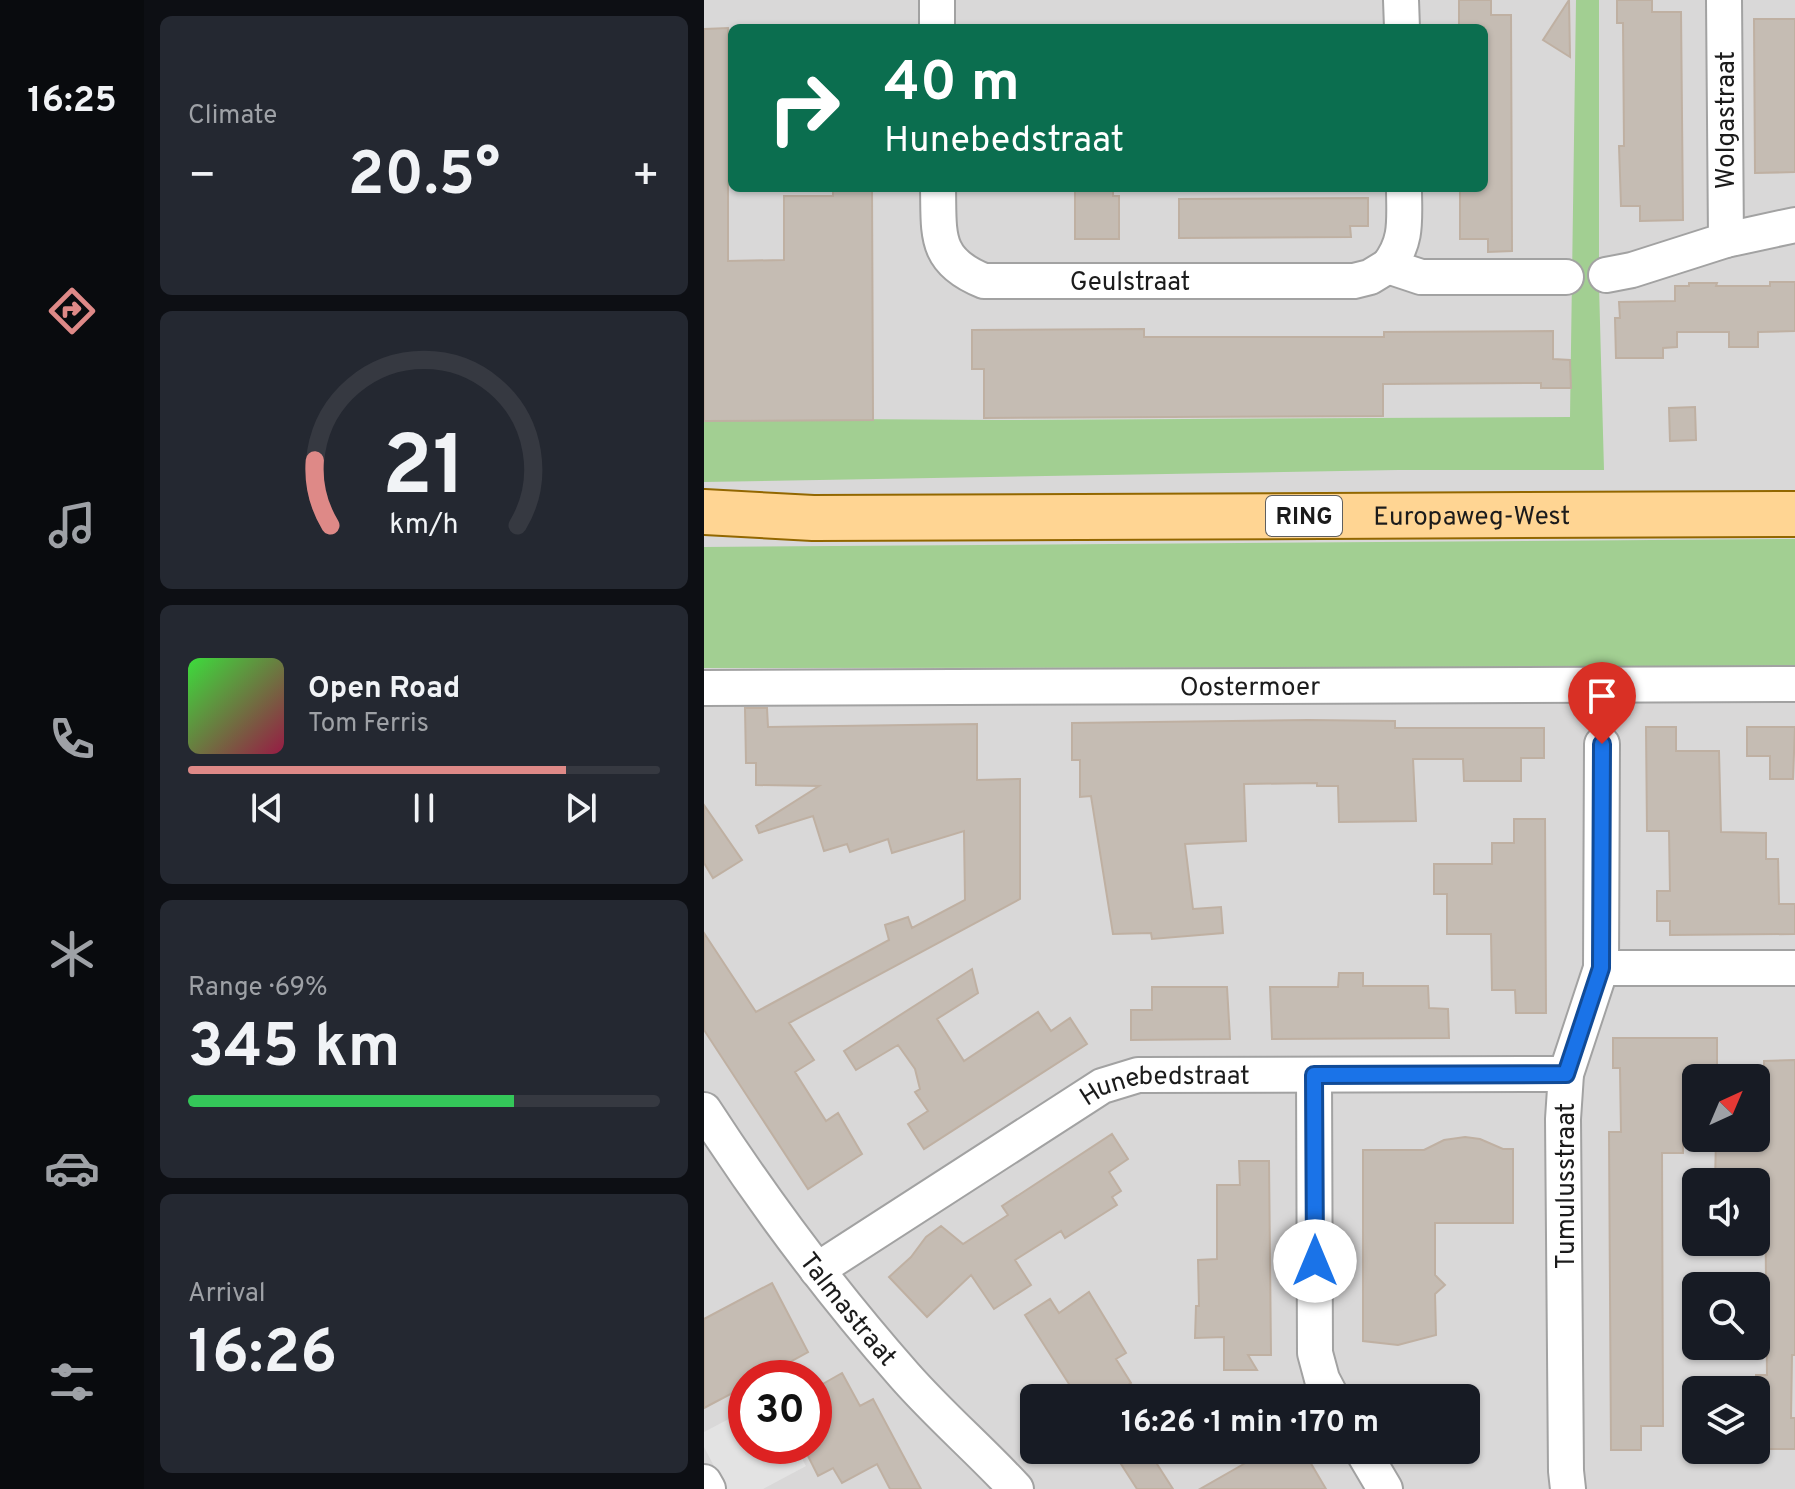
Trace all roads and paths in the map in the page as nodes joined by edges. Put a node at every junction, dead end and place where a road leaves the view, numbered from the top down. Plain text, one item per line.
1 (937, 0) edge
2 (1401, 0) edge
3 (1724, 0) edge
4 (937, 24) edge
5 (1402, 24) edge
6 (938, 192) edge
7 (1404, 192) edge
8 (1795, 225) edge
9 (1726, 240) junction
10 (1388, 266) junction
11 (1606, 275) dead end
12 (1566, 277) dead end
13 (704, 512) edge
14 (1795, 514) edge
15 (813, 518) junction
16 (704, 526) edge
17 (1795, 684) edge
18 (704, 688) edge
19 (1602, 744) dead end
20 (1601, 968) junction
21 (1795, 968) edge
22 (1566, 1074) junction
23 (1314, 1075) junction
24 (704, 1110) edge
25 (817, 1270) junction
26 (1325, 1384) edge
27 (1370, 1464) edge
28 (704, 1482) edge
29 (708, 1489) edge
30 (1016, 1489) edge
31 (1385, 1489) edge
32 (1568, 1489) edge

1 - 4 street
2 - 5 street
3 - 9 street, Wolgastraat
6 - 10 street, Geulstraat
7 - 10 street
8 - 9 street
9 - 11 street
10 - 12 street
13 - 15 main road, Europaweg-West / RING
14 - 15 main road, Europaweg-West / RING
15 - 16 main road, Europaweg-West / RING
17 - 18 street, Oostermoer
19 - 20 street, Tumulusstraat
20 - 21 street
20 - 22 street, Tumulusstraat
22 - 23 street, Hunebedstraat
22 - 32 street, Tumulusstraat
23 - 25 street, Hunebedstraat
23 - 26 street
24 - 25 street, Talmastraat
25 - 30 street, Talmastraat
27 - 31 street
28 - 29 street

